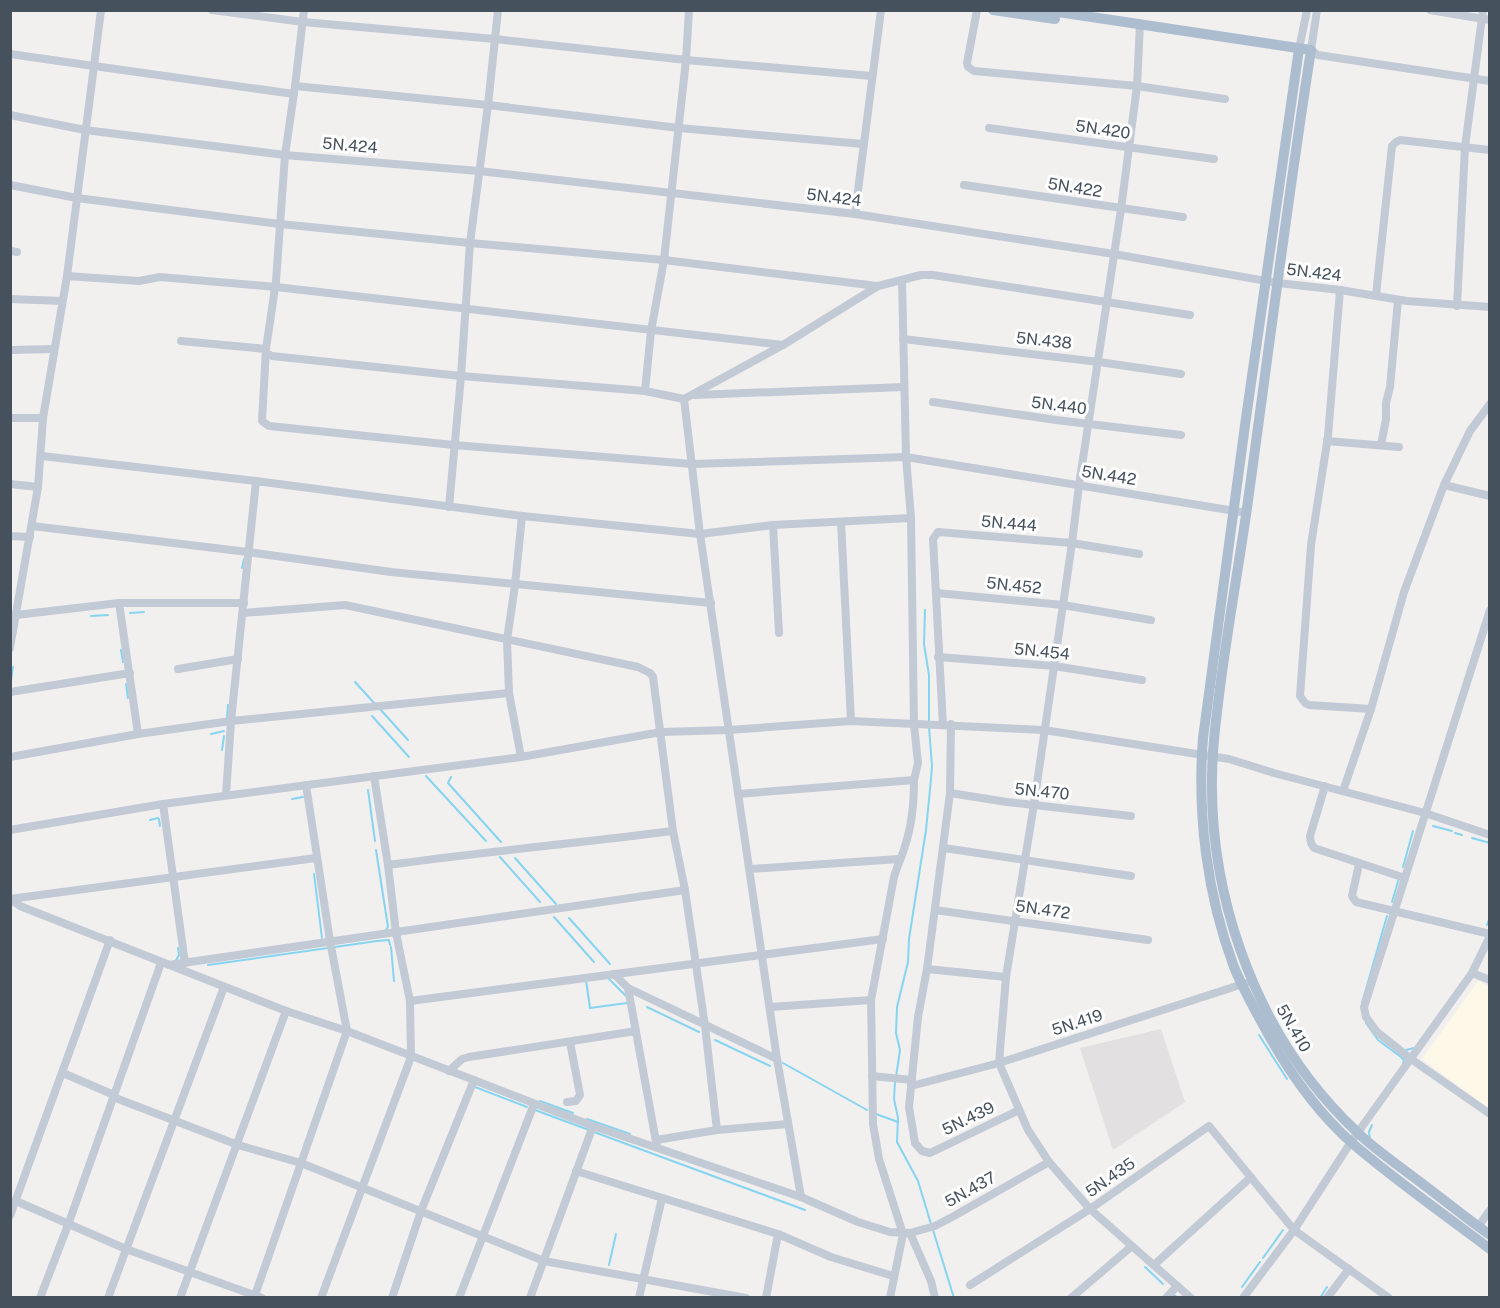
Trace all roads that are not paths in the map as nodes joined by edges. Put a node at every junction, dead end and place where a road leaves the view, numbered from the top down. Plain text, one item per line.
1 (101, 10) edge
2 (212, 10) edge
3 (304, 10) edge
4 (498, 10) edge
5 (689, 10) edge
6 (881, 10) edge
7 (977, 10) edge
8 (1044, 10) edge
9 (1307, 10) edge
10 (1317, 10) edge
11 (994, 11) edge
12 (1430, 11) edge
13 (1485, 16) edge
14 (303, 22) junction
15 (1140, 28) junction
16 (495, 39) junction
17 (1299, 53) junction
18 (10, 54) edge
19 (1313, 54) junction
20 (686, 60) junction
21 (94, 66) junction
22 (872, 76) junction
23 (1473, 79) junction
24 (1490, 81) edge
25 (1137, 86) junction
26 (294, 90) junction
27 (1225, 99) dead end
28 (488, 105) junction
29 (10, 115) edge
30 (679, 128) junction
31 (989, 128) dead end
32 (85, 130) junction
33 (863, 144) junction
34 (1465, 147) junction
35 (1129, 148) junction
36 (1490, 150) edge
37 (285, 154) junction
38 (1214, 159) dead end
39 (480, 171) junction
40 (10, 185) edge
41 (964, 185) dead end
42 (670, 192) junction
43 (77, 198) junction
44 (1121, 209) junction
45 (855, 214) junction
46 (1183, 217) dead end
47 (280, 224) junction
48 (470, 243) junction
49 (1114, 254) junction
50 (664, 260) junction
51 (67, 276) junction
52 (902, 280) junction
53 (1272, 282) junction
54 (878, 286) junction
55 (276, 287) junction
56 (1340, 290) junction
57 (1376, 296) junction
58 (10, 299) edge
59 (1398, 300) junction
60 (62, 301) junction
61 (1106, 301) junction
62 (1457, 306) junction
63 (465, 308) junction
64 (1490, 308) edge
65 (1190, 315) dead end
66 (651, 331) junction
67 (903, 339) junction
68 (181, 341) dead end
69 (783, 345) junction
70 (54, 349) junction
71 (10, 350) edge
72 (267, 352) junction
73 (1099, 362) junction
74 (1181, 374) dead end
75 (461, 376) junction
76 (904, 387) junction
77 (645, 391) junction
78 (688, 397) junction
79 (933, 402) dead end
80 (1490, 404) edge
81 (10, 418) edge
82 (43, 418) junction
83 (1089, 424) junction
84 (1181, 435) dead end
85 (1327, 441) junction
86 (454, 445) junction
87 (1382, 445) junction
88 (1400, 447) dead end
89 (42, 456) junction
90 (906, 457) junction
91 (692, 464) junction
92 (256, 481) junction
93 (10, 484) edge
94 (1079, 485) junction
95 (1444, 485) junction
96 (38, 487) junction
97 (1490, 496) edge
98 (448, 507) junction
99 (1233, 510) junction
100 (1246, 513) junction
101 (522, 516) junction
102 (911, 518) junction
103 (841, 522) junction
104 (773, 525) junction
105 (32, 526) junction
106 (700, 534) junction
107 (10, 536) edge
108 (30, 537) junction
109 (1072, 543) junction
110 (248, 552) junction
111 (1139, 554) dead end
112 (10, 584) edge
113 (22, 585) junction
114 (515, 585) junction
115 (937, 593) junction
116 (119, 603) junction
117 (244, 603) junction
118 (711, 603) junction
119 (1063, 605) junction
120 (1490, 610) edge
121 (243, 613) junction
122 (16, 615) junction
123 (1151, 620) dead end
124 (779, 633) dead end
125 (507, 640) junction
126 (11, 644) edge
127 (938, 657) junction
128 (237, 659) junction
129 (1054, 666) junction
130 (178, 669) dead end
131 (130, 673) junction
132 (1142, 680) dead end
133 (1216, 682) junction
134 (10, 692) edge
135 (509, 693) junction
136 (1371, 709) junction
137 (231, 721) junction
138 (851, 721) junction
139 (917, 724) junction
140 (947, 724) junction
141 (729, 730) junction
142 (1044, 730) junction
143 (661, 732) junction
144 (138, 734) junction
145 (1202, 756) junction
146 (10, 757) edge
147 (521, 757) junction
148 (1213, 757) junction
149 (374, 776) junction
150 (914, 780) junction
151 (306, 785) junction
152 (1326, 786) junction
153 (1343, 791) junction
154 (950, 793) junction
155 (226, 795) junction
156 (738, 795) junction
157 (163, 804) junction
158 (1034, 804) junction
159 (1425, 813) junction
160 (1131, 816) dead end
161 (10, 830) edge
162 (673, 831) junction
163 (1490, 835) edge
164 (944, 848) junction
165 (316, 858) junction
166 (899, 859) junction
167 (1024, 861) junction
168 (1359, 864) junction
169 (388, 865) junction
170 (750, 869) junction
171 (1131, 876) dead end
172 (174, 877) junction
173 (1405, 878) junction
174 (685, 890) junction
175 (10, 899) edge
176 (935, 910) junction
177 (1394, 911) junction
178 (1016, 920) junction
179 (396, 933) junction
180 (1490, 935) edge
181 (883, 939) junction
182 (110, 940) junction
183 (1148, 940) dead end
184 (330, 941) junction
185 (763, 954) junction
186 (185, 963) junction
187 (696, 963) junction
188 (165, 964) junction
189 (927, 969) junction
190 (614, 974) junction
191 (1472, 974) junction
192 (1006, 977) junction
193 (1490, 980) edge
194 (1247, 983) junction
195 (224, 987) junction
196 (628, 988) junction
197 (871, 1000) junction
198 (410, 1001) junction
199 (770, 1007) junction
200 (286, 1011) junction
201 (705, 1026) junction
202 (347, 1031) junction
203 (636, 1031) junction
204 (570, 1042) junction
205 (411, 1057) junction
206 (777, 1059) junction
207 (1411, 1059) junction
208 (999, 1063) junction
209 (449, 1071) junction
210 (63, 1073) junction
211 (872, 1076) junction
212 (474, 1080) junction
213 (911, 1083) junction
214 (113, 1096) junction
215 (567, 1102) dead end
216 (534, 1104) junction
217 (1019, 1110) junction
218 (1490, 1114) edge
219 (175, 1122) junction
220 (788, 1124) junction
221 (593, 1126) junction
222 (717, 1130) junction
223 (1355, 1138) junction
224 (657, 1144) junction
225 (238, 1145) junction
226 (1049, 1162) junction
227 (301, 1163) junction
228 (576, 1171) junction
229 (1251, 1177) junction
230 (362, 1187) junction
231 (801, 1197) junction
232 (662, 1198) junction
233 (16, 1201) junction
234 (1090, 1209) junction
235 (1490, 1210) edge
236 (421, 1211) junction
237 (10, 1216) edge
238 (68, 1225) junction
239 (1478, 1227) junction
240 (1294, 1230) junction
241 (778, 1234) junction
242 (907, 1234) junction
243 (482, 1235) junction
244 (1490, 1235) edge
245 (1132, 1246) junction
246 (126, 1249) junction
247 (1490, 1249) edge
248 (544, 1261) junction
249 (1154, 1264) junction
250 (1348, 1269) junction
251 (190, 1272) junction
252 (894, 1276) junction
253 (645, 1279) junction
254 (970, 1286) dead end
255 (1177, 1286) junction
256 (257, 1297) edge
257 (40, 1298) edge
258 (108, 1298) edge
259 (180, 1298) edge
260 (321, 1298) edge
261 (392, 1298) edge
262 (459, 1298) edge
263 (530, 1298) edge
264 (639, 1298) edge
265 (747, 1298) edge
266 (766, 1298) edge
267 (890, 1298) edge
268 (935, 1298) edge
269 (1071, 1298) edge
270 (1166, 1298) edge
271 (1191, 1298) edge
272 (1243, 1298) edge
273 (1327, 1298) edge
274 (1389, 1298) edge

1 - 21 street
2 - 14 street
3 - 14 street
4 - 16 street
5 - 20 street
6 - 22 street
7 - 25 street
8 - 15 main road
9 - 17 street
10 - 19 street
11 - 15 main road
12 - 13 street
13 - 23 street
14 - 16 street
14 - 26 street
15 - 17 main road
15 - 25 street
16 - 20 street
16 - 28 street
17 - 19 main road
17 - 53 main road
18 - 21 street
19 - 23 street
19 - 53 main road
20 - 22 street
20 - 30 street
21 - 26 street
21 - 32 street
22 - 33 street
23 - 24 street
23 - 34 street
25 - 27 street
25 - 35 street
26 - 28 street
26 - 37 street
28 - 30 street
28 - 39 street
29 - 32 street, 5N.424
30 - 33 street
30 - 42 street
31 - 35 street, 5N.420
32 - 37 street, 5N.424
32 - 43 street
33 - 45 street
34 - 36 street
34 - 57 street
34 - 62 street
35 - 38 street, 5N.420
35 - 44 street
37 - 39 street, 5N.424
37 - 47 street
39 - 42 street, 5N.424
39 - 48 street
40 - 43 street
41 - 44 street, 5N.422
42 - 45 street, 5N.424
42 - 50 street
43 - 47 street
43 - 51 street
44 - 46 street, 5N.422
44 - 49 street
45 - 49 street, 5N.424
47 - 48 street
47 - 55 street
48 - 50 street
48 - 63 street
49 - 53 street, 5N.424
49 - 61 street
50 - 54 street
50 - 66 street
51 - 55 street
51 - 60 street
52 - 54 street
52 - 61 street
52 - 67 street
53 - 56 street, 5N.424
53 - 99 main road
53 - 100 main road
54 - 69 street
55 - 63 street
55 - 72 street
56 - 57 street, 5N.424
56 - 85 street
57 - 59 street, 5N.424
58 - 60 street
59 - 62 street, 5N.424
59 - 87 street
60 - 70 street
61 - 65 street
61 - 73 street
62 - 64 street, 5N.424
63 - 66 street
63 - 75 street
66 - 69 street
66 - 77 street
67 - 73 street, 5N.438
67 - 76 street
68 - 72 street
69 - 78 street
70 - 71 street
70 - 82 street
72 - 75 street
72 - 86 street, 5N.442
73 - 74 street, 5N.438
73 - 83 street
75 - 77 street
75 - 86 street
76 - 78 street
76 - 90 street
77 - 78 street
78 - 91 street
79 - 83 street, 5N.440
80 - 95 street
81 - 82 street
82 - 89 street
83 - 84 street, 5N.440
83 - 94 street
85 - 87 street
85 - 136 street
86 - 91 street, 5N.442
86 - 98 street
87 - 88 street
89 - 92 street
89 - 96 street
90 - 91 street, 5N.442
90 - 94 street, 5N.442
90 - 102 street
91 - 106 street
92 - 98 street
92 - 110 street
93 - 96 street
94 - 99 street, 5N.442
94 - 109 street
95 - 97 street
95 - 136 street
96 - 105 street
98 - 101 street
99 - 100 street, 5N.442
99 - 133 main road
100 - 133 main road
101 - 106 street
101 - 114 street
102 - 103 street
102 - 139 street
103 - 104 street
103 - 138 street
104 - 106 street
104 - 124 street
105 - 108 street
105 - 110 street
106 - 118 street
107 - 108 street
108 - 113 street
109 - 111 street, 5N.444
109 - 115 street, 5N.444
109 - 119 street
110 - 114 street
110 - 117 street
112 - 113 street
113 - 122 street
114 - 118 street
114 - 125 street
115 - 119 street, 5N.452
115 - 127 street
116 - 117 street
116 - 122 street
116 - 131 street
117 - 121 street
118 - 141 street
119 - 123 street, 5N.452
119 - 129 street
120 - 159 street
121 - 125 street
121 - 128 street
122 - 126 street
125 - 135 street
125 - 143 street
127 - 129 street, 5N.454
127 - 140 street
128 - 130 street
128 - 137 street
129 - 132 street, 5N.454
129 - 142 street
131 - 134 street
131 - 144 street
133 - 145 main road
133 - 148 main road, 5N.410
135 - 137 street
135 - 147 street
136 - 153 street
137 - 144 street
137 - 155 street
138 - 139 street
138 - 141 street
139 - 140 street
139 - 150 street
140 - 142 street
140 - 154 street
141 - 143 street
141 - 156 street
142 - 145 street
142 - 158 street
143 - 147 street
143 - 162 street
144 - 146 street
145 - 148 street
145 - 194 main road
147 - 149 street
148 - 152 street
148 - 194 main road, 5N.410
149 - 151 street
149 - 169 street
150 - 156 street
150 - 166 street
151 - 155 street
151 - 165 street
152 - 153 street
152 - 168 street
153 - 159 street
154 - 158 street, 5N.470
154 - 164 street
155 - 157 street
156 - 170 street
157 - 161 street
157 - 172 street
158 - 160 street, 5N.470
158 - 167 street
159 - 163 street
159 - 173 street
162 - 169 street
162 - 174 street
164 - 167 street
164 - 176 street
165 - 172 street
165 - 184 street
166 - 170 street
166 - 181 street
167 - 171 street
167 - 178 street
168 - 173 street
168 - 177 street
169 - 179 street
170 - 185 street
172 - 175 street
172 - 186 street
173 - 177 street
174 - 179 street
174 - 187 street
175 - 182 street
176 - 178 street, 5N.472
176 - 189 street
177 - 180 street
177 - 207 street
178 - 183 street, 5N.472
178 - 192 street
179 - 184 street
179 - 198 street
180 - 191 street
181 - 185 street
181 - 197 street
182 - 188 street
182 - 210 street
184 - 186 street
184 - 202 street
185 - 187 street
185 - 199 street
186 - 188 street
187 - 190 street
187 - 201 street
188 - 195 street
188 - 214 street
189 - 192 street
189 - 213 street
190 - 196 street
190 - 198 street
191 - 193 street
191 - 207 street
192 - 208 street
194 - 208 street, 5N.419
194 - 223 main road, 5N.410
195 - 200 street
195 - 219 street
196 - 201 street
196 - 203 street
197 - 199 street
197 - 211 street
198 - 205 street
199 - 206 street
200 - 202 street
200 - 225 street
201 - 206 street
201 - 222 street
202 - 205 street
202 - 227 street
203 - 204 street
203 - 224 street
204 - 209 street
204 - 215 street
205 - 209 street
205 - 230 street
206 - 220 street
207 - 218 street
207 - 223 street
208 - 213 street, 5N.419
208 - 217 street
209 - 212 street
210 - 214 street
210 - 233 street
211 - 213 street
211 - 242 street
212 - 216 street
212 - 236 street
213 - 217 street, 5N.439
214 - 219 street
214 - 238 street
216 - 221 street
216 - 243 street
217 - 226 street
219 - 225 street
219 - 246 street
220 - 222 street
220 - 231 street
221 - 224 street
221 - 228 street
222 - 224 street
223 - 239 main road, 5N.410
223 - 240 street
223 - 247 main road
224 - 231 street
225 - 227 street
225 - 251 street
226 - 234 street
226 - 242 street, 5N.437
227 - 230 street
227 - 256 street
228 - 232 street
228 - 248 street
229 - 234 street, 5N.435
229 - 240 street, 5N.435
229 - 249 street
230 - 236 street
230 - 260 street
231 - 242 street
232 - 241 street
232 - 253 street
233 - 237 street
233 - 238 street
234 - 245 street
234 - 254 street, 5N.435
235 - 239 street
236 - 243 street
236 - 261 street
238 - 246 street
238 - 257 street
239 - 244 main road, 5N.410
240 - 250 street, 5N.435
240 - 272 street
241 - 252 street
241 - 266 street
242 - 252 street
242 - 268 street
243 - 248 street
243 - 262 street
245 - 249 street
245 - 269 street
246 - 251 street
246 - 258 street
248 - 253 street
248 - 263 street
249 - 255 street
250 - 273 street
250 - 274 street, 5N.435
251 - 256 street
251 - 259 street
252 - 267 street
253 - 264 street
253 - 265 street
255 - 270 street
255 - 271 street

